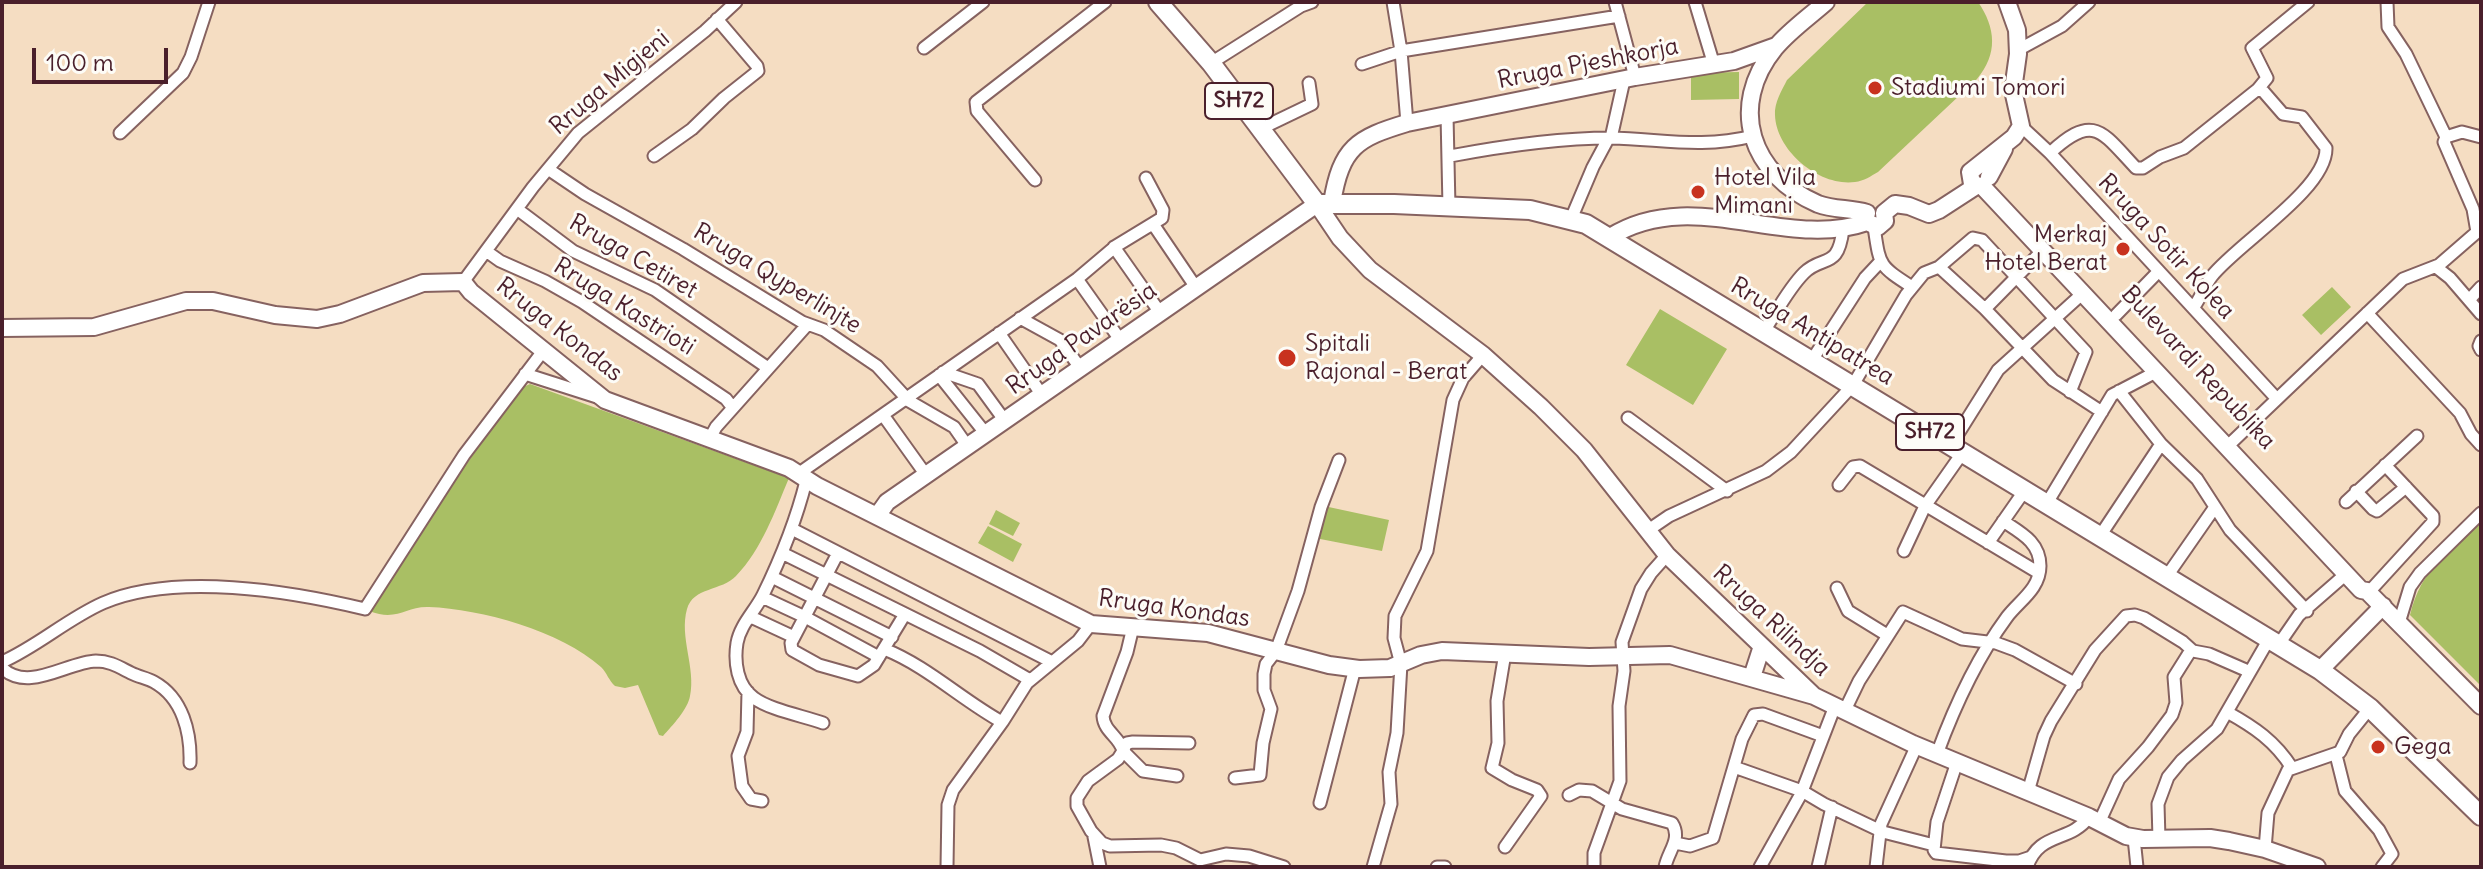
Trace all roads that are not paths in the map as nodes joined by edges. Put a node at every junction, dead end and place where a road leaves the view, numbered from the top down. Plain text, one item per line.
1 (209, 2) edge
2 (736, 2) edge
3 (983, 2) edge
4 (1105, 2) edge
5 (1158, 2) edge
6 (1312, 2) edge
7 (1393, 2) edge
8 (1615, 2) edge
9 (1695, 2) edge
10 (1826, 2) edge
11 (2007, 2) edge
12 (2089, 2) edge
13 (2308, 2) edge
14 (2387, 2) edge
15 (1619, 16) junction
16 (717, 19) junction
17 (1776, 46) junction
18 (924, 48) dead end
19 (2018, 50) junction
20 (1401, 51) junction
21 (1211, 63) junction
22 (1362, 64) dead end
23 (1714, 65) junction
24 (1630, 79) junction
25 (1309, 83) dead end
26 (2258, 89) junction
27 (1447, 115) junction
28 (1407, 123) junction
29 (2021, 126) junction
30 (1260, 129) junction
31 (120, 133) dead end
32 (1753, 136) junction
33 (2446, 137) junction
34 (2481, 137) edge
35 (1610, 138) junction
36 (2050, 153) junction
37 (654, 156) dead end
38 (1450, 156) junction
39 (548, 169) junction
40 (1146, 178) dead end
41 (1980, 178) junction
42 (1035, 180) dead end
43 (1324, 203) junction
44 (1449, 207) junction
45 (517, 209) junction
46 (1571, 219) junction
47 (1869, 220) junction
48 (1153, 224) junction
49 (1843, 229) junction
50 (1610, 237) junction
51 (1114, 247) junction
52 (486, 251) junction
53 (2042, 251) junction
54 (1880, 262) junction
55 (1939, 267) junction
56 (2436, 267) junction
57 (2158, 272) junction
58 (2017, 278) junction
59 (1077, 279) junction
60 (463, 282) junction
61 (1912, 287) junction
62 (2481, 287) edge
63 (1197, 289) junction
64 (2082, 294) junction
65 (2469, 300) junction
66 (2193, 308) junction
67 (1985, 309) junction
68 (2367, 313) junction
69 (1161, 314) junction
70 (2481, 314) edge
71 (2116, 315) junction
72 (1020, 318) junction
73 (2055, 318) junction
74 (807, 325) junction
75 (2, 328) edge
76 (1764, 331) junction
77 (999, 333) junction
78 (1121, 341) junction
79 (2481, 341) edge
80 (2022, 347) junction
81 (2481, 350) edge
82 (543, 351) junction
83 (1483, 355) junction
84 (1812, 360) junction
85 (768, 368) junction
86 (1081, 369) junction
87 (2156, 372) junction
88 (525, 374) junction
89 (941, 374) junction
90 (1853, 385) junction
91 (2119, 391) junction
92 (2070, 392) junction
93 (1042, 395) junction
94 (906, 398) junction
95 (2277, 399) junction
96 (605, 400) junction
97 (733, 408) junction
98 (2102, 412) junction
99 (883, 415) junction
100 (1628, 418) dead end
101 (1005, 421) junction
102 (986, 434) junction
103 (2417, 436) dead end
104 (710, 438) junction
105 (2233, 441) junction
106 (2161, 444) junction
107 (2481, 445) edge
108 (968, 447) junction
109 (1957, 448) junction
110 (1339, 460) dead end
111 (2385, 465) junction
112 (926, 475) junction
113 (802, 477) junction
114 (1839, 485) dead end
115 (2406, 487) junction
116 (2025, 490) junction
117 (1727, 491) junction
118 (2356, 491) junction
119 (2346, 502) dead end
120 (2047, 503) junction
121 (1925, 506) junction
122 (2215, 507) junction
123 (2481, 513) edge
124 (877, 516) junction
125 (2003, 521) junction
126 (792, 529) junction
127 (1647, 531) junction
128 (2100, 536) junction
129 (1988, 543) junction
130 (1904, 551) dead end
131 (782, 553) junction
132 (838, 553) junction
133 (1667, 555) junction
134 (2039, 573) junction
135 (2346, 574) junction
136 (827, 576) junction
137 (2167, 576) junction
138 (772, 577) junction
139 (1837, 588) dead end
140 (2368, 591) junction
141 (762, 597) junction
142 (816, 598) junction
143 (2383, 606) junction
144 (2307, 611) junction
145 (905, 614) junction
146 (751, 617) junction
147 (805, 617) junction
148 (2399, 623) junction
149 (1091, 624) junction
150 (1133, 627) junction
151 (1887, 635) junction
152 (794, 637) junction
153 (892, 637) junction
154 (2274, 641) junction
155 (1991, 643) junction
156 (1762, 646) junction
157 (2191, 650) junction
158 (1276, 651) junction
159 (882, 653) junction
160 (1505, 653) junction
161 (1622, 657) junction
162 (1052, 662) junction
163 (1401, 664) junction
164 (2, 665) edge
165 (1355, 668) junction
166 (2320, 670) junction
167 (2248, 671) junction
168 (1752, 677) junction
169 (1030, 680) junction
170 (2076, 684) junction
171 (748, 692) junction
172 (1814, 696) junction
173 (2481, 706) edge
174 (1840, 708) junction
175 (2370, 708) junction
176 (2227, 712) junction
177 (1002, 722) junction
178 (823, 723) dead end
179 (1823, 736) junction
180 (1189, 743) dead end
181 (1917, 745) junction
182 (1123, 751) junction
183 (1937, 754) junction
184 (2336, 755) junction
185 (1957, 762) junction
186 (190, 763) dead end
187 (1734, 767) junction
188 (2292, 768) junction
189 (1177, 776) dead end
190 (1235, 778) dead end
191 (1802, 791) junction
192 (2028, 792) junction
193 (1569, 795) dead end
194 (762, 801) dead end
195 (1612, 802) junction
196 (1320, 803) dead end
197 (1832, 807) junction
198 (2481, 816) edge
199 (2094, 820) junction
200 (1880, 831) junction
201 (1094, 836) junction
202 (2134, 838) junction
203 (2159, 839) junction
204 (1675, 843) junction
205 (1934, 845) junction
206 (1505, 847) dead end
207 (2265, 849) junction
208 (2029, 862) edge
209 (947, 867) edge
210 (1100, 867) edge
211 (1284, 867) edge
212 (1373, 867) edge
213 (1437, 867) edge
214 (1445, 867) edge
215 (1594, 867) edge
216 (1665, 867) edge
217 (1760, 867) edge
218 (1818, 867) edge
219 (1876, 867) edge
220 (2137, 867) edge
221 (2317, 867) edge
222 (2382, 867) edge

1 - 31 street
2 - 16 street, Rruga Migjeni
3 - 18 street
4 - 42 street
5 - 21 main road, SH72
6 - 21 street
7 - 20 street
8 - 15 street
9 - 23 street
10 - 17 street
11 - 19 street
12 - 19 street
13 - 26 street
14 - 33 street
15 - 20 street
15 - 24 street
16 - 37 street
16 - 39 street, Rruga Migjeni
17 - 23 street, Rruga Pjeshkorja
17 - 32 street
19 - 29 street
20 - 22 street
20 - 28 street
21 - 30 main road, SH72
23 - 24 street, Rruga Pjeshkorja
24 - 27 street, Rruga Pjeshkorja
24 - 35 street
25 - 30 street
26 - 36 street
26 - 66 street
27 - 28 street, Rruga Pjeshkorja
27 - 38 street
28 - 43 street, Rruga Pjeshkorja
29 - 36 street, Rruga Sotir Kolea
29 - 41 street
30 - 43 main road, SH72
32 - 35 street
32 - 47 street
33 - 34 street
33 - 56 street
35 - 38 street
35 - 46 street
36 - 57 street, Rruga Sotir Kolea
38 - 44 street
39 - 45 street, Rruga Migjeni
39 - 74 street, Rruga Qyperlinjte
40 - 48 street
41 - 47 street
41 - 53 street, Bulevardi Republika
41 - 71 street, Bulevardi Republika
43 - 44 main road, Rruga Antipatrea / SH72
43 - 63 street, Rruga Pavarësia
43 - 83 street, Rruga Rilindja
44 - 46 main road, Rruga Antipatrea / SH72
45 - 52 street, Rruga Migjeni
45 - 85 street, Rruga Cetiret
46 - 50 main road, Rruga Antipatrea / SH72
47 - 49 street
47 - 54 street
48 - 51 street
48 - 63 street
49 - 50 street
49 - 76 street
50 - 76 main road, Rruga Antipatrea / SH72
51 - 59 street
51 - 69 street
52 - 60 street, Rruga Migjeni
52 - 97 street, Rruga Kastrioti
53 - 58 street
53 - 64 street, Bulevardi Republika
54 - 61 street
54 - 84 street
55 - 58 street
55 - 61 street
55 - 67 street
56 - 65 street
56 - 68 street
57 - 66 street, Rruga Sotir Kolea
57 - 71 street
58 - 67 street
58 - 73 street
59 - 72 street
59 - 78 street
60 - 75 street
60 - 82 street, Rruga Kondas
61 - 90 street
62 - 65 street
63 - 69 street, Rruga Pavarësia
64 - 73 street
64 - 87 street, Bulevardi Republika
65 - 70 street
66 - 95 street, Rruga Sotir Kolea
67 - 80 street
68 - 95 street
68 - 107 street
69 - 78 street, Rruga Pavarësia
71 - 105 street, Bulevardi Republika
72 - 77 street
72 - 86 street
73 - 80 street
73 - 92 street
74 - 85 street
74 - 94 street, Rruga Qyperlinjte
76 - 84 main road, Rruga Antipatrea / SH72
77 - 89 street
77 - 93 street
78 - 86 street, Rruga Pavarësia
79 - 81 street
80 - 92 street
80 - 109 street
82 - 88 street
82 - 96 street, Rruga Kondas
83 - 127 street, Rruga Rilindja
83 - 163 street
84 - 90 main road, Rruga Antipatrea / SH72
85 - 97 street
86 - 93 street, Rruga Pavarësia
87 - 91 street
87 - 135 street, Bulevardi Republika
88 - 96 street
88 - 164 street
89 - 94 street
89 - 101 street
89 - 102 street
90 - 109 main road, Rruga Antipatrea / SH72
90 - 117 street
91 - 98 street
91 - 106 street
92 - 98 street
93 - 101 street, Rruga Pavarësia
94 - 99 street
94 - 108 street, Rruga Qyperlinjte
95 - 105 street
96 - 104 street, Rruga Kondas
97 - 104 street
98 - 120 street
99 - 112 street
99 - 113 street
100 - 117 street
101 - 102 street, Rruga Pavarësia
102 - 108 street, Rruga Pavarësia
103 - 111 street
104 - 113 street, Rruga Kondas
105 - 140 street, Bulevardi Republika
106 - 122 street
106 - 128 street
108 - 112 street, Rruga Pavarësia
109 - 116 main road, Rruga Antipatrea / SH72
109 - 121 street
110 - 158 street
111 - 115 street
111 - 118 street
112 - 124 street, Rruga Pavarësia
113 - 124 street, Rruga Kondas
113 - 126 street
114 - 121 street
115 - 118 street
115 - 140 street
116 - 120 main road, Rruga Antipatrea / SH72
116 - 125 street
117 - 127 street
118 - 119 street
120 - 128 main road, Rruga Antipatrea / SH72
121 - 129 street
121 - 130 street
122 - 137 street
122 - 144 street
123 - 148 street
124 - 149 street, Rruga Kondas
125 - 129 street
125 - 134 street
126 - 131 street
126 - 132 street
127 - 133 street, Rruga Rilindja
128 - 137 main road, Rruga Antipatrea / SH72
129 - 134 street
131 - 136 street
131 - 138 street
132 - 136 street
132 - 162 street
133 - 156 street, Rruga Rilindja
133 - 161 street
134 - 155 street
135 - 140 street, Bulevardi Republika
135 - 144 street
136 - 142 street
136 - 145 street
137 - 154 main road, Rruga Antipatrea / SH72
138 - 141 street
138 - 142 street
139 - 151 street
140 - 143 street, Bulevardi Republika
141 - 146 street
141 - 147 street
142 - 147 street
142 - 153 street
143 - 148 street, Bulevardi Republika
143 - 166 street
144 - 154 street
145 - 153 street
145 - 169 street
146 - 152 street
146 - 171 street
147 - 152 street
147 - 159 street
148 - 173 street, Bulevardi Republika
149 - 150 street, Rruga Kondas
149 - 162 street
150 - 158 street, Rruga Kondas
150 - 182 street
151 - 155 street
151 - 174 street
152 - 159 street
153 - 159 street
154 - 166 main road, Rruga Antipatrea / SH72
154 - 167 street
155 - 170 street
155 - 183 street
156 - 168 street
156 - 172 street, Rruga Rilindja
157 - 167 street
157 - 170 street
157 - 199 street
158 - 165 street, Rruga Kondas
158 - 190 street
159 - 177 street
160 - 161 street, Rruga Kondas
160 - 163 street, Rruga Kondas
160 - 206 street
161 - 168 street, Rruga Kondas
161 - 195 street
162 - 169 street
163 - 165 street, Rruga Kondas
163 - 212 street
164 - 186 street
165 - 196 street
166 - 175 main road, Rruga Antipatrea / SH72
167 - 176 street
168 - 172 street, Rruga Kondas
169 - 177 street
170 - 192 street
171 - 178 street
171 - 194 street
172 - 174 street, Rruga Rilindja
174 - 179 street
174 - 181 street, Rruga Rilindja
175 - 184 street
175 - 198 main road, Rruga Antipatrea / SH72
176 - 188 street
176 - 203 street
177 - 209 street
179 - 187 street
179 - 191 street
180 - 182 street
181 - 183 street, Rruga Rilindja
181 - 200 street
182 - 189 street
182 - 201 street
183 - 185 street, Rruga Rilindja
184 - 188 street
184 - 222 street
185 - 192 street, Rruga Rilindja
185 - 205 street
187 - 191 street
187 - 204 street
188 - 207 street
191 - 197 street
191 - 217 street
192 - 199 street, Rruga Rilindja
193 - 195 street
195 - 204 street
195 - 215 street
197 - 200 street
197 - 218 street
199 - 202 street, Rruga Rilindja
199 - 208 street
200 - 205 street
200 - 219 street
201 - 210 street
201 - 211 street
202 - 203 street, Rruga Rilindja
202 - 220 street
203 - 207 street, Rruga Rilindja
204 - 216 street
205 - 208 street
207 - 221 street, Rruga Rilindja
213 - 214 street

